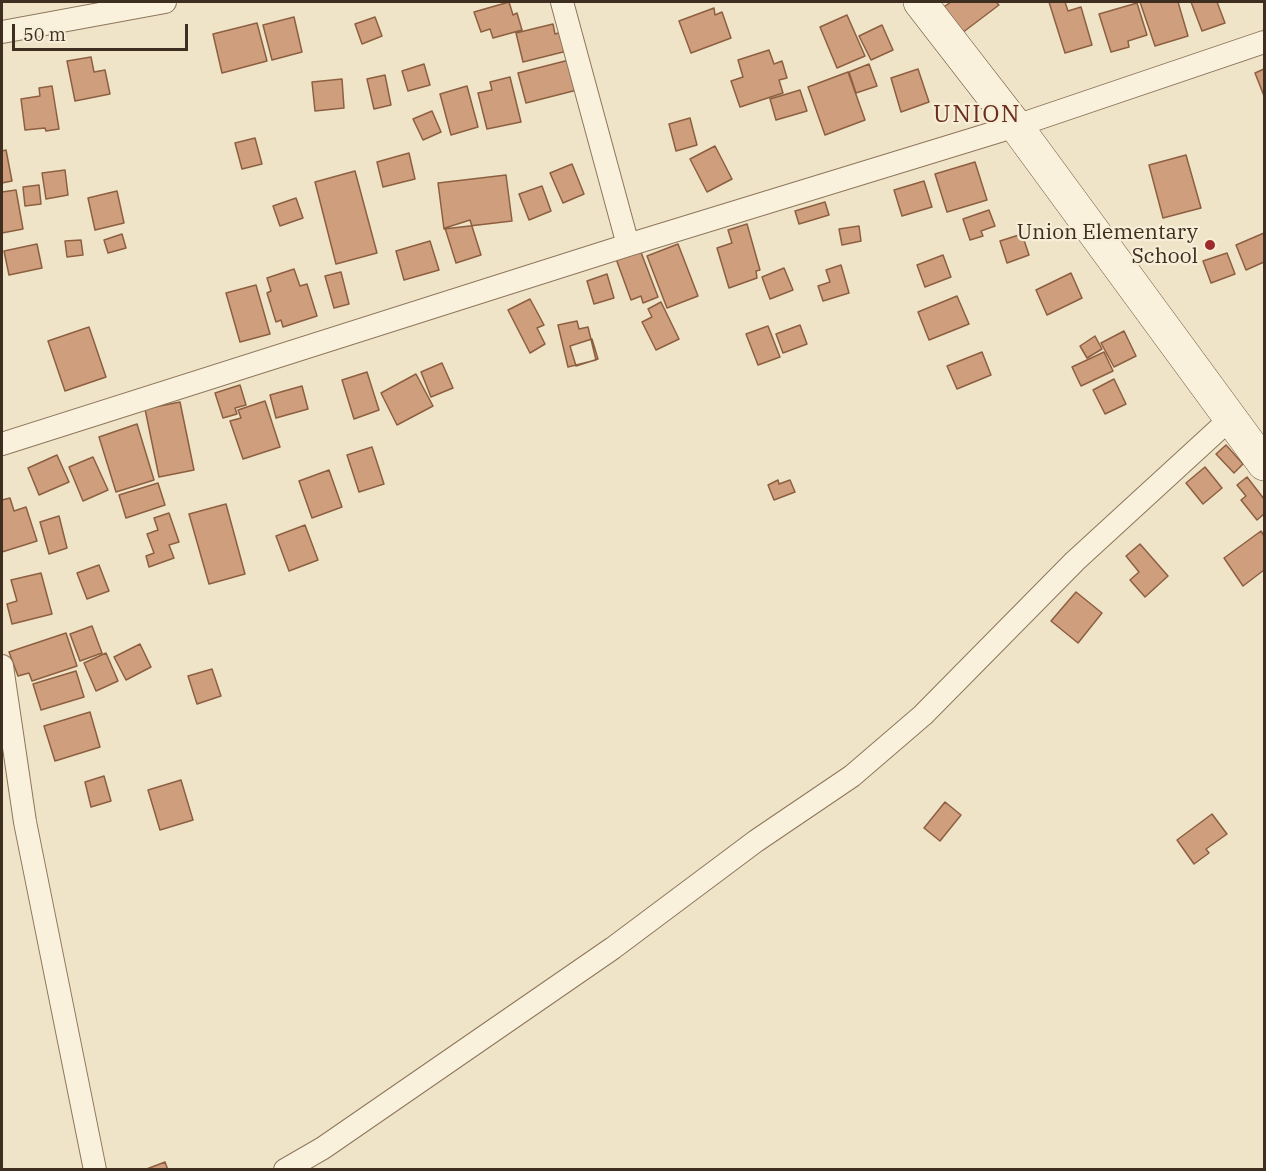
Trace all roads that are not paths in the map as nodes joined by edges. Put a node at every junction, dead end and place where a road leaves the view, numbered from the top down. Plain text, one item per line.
1 (165, 2) edge
2 (562, 2) edge
3 (920, 2) edge
4 (128, 5) edge
5 (2, 32) edge
6 (1264, 42) edge
7 (1016, 126) junction
8 (628, 245) junction
9 (1231, 418) junction
10 (2, 444) edge
11 (1264, 464) edge
12 (2, 666) edge
13 (94, 1170) edge
14 (285, 1170) edge

1 - 4 street
2 - 8 street
3 - 7 street
4 - 5 street
6 - 7 street
7 - 8 street
7 - 9 street
8 - 10 street
9 - 11 street
9 - 14 street
12 - 13 street

